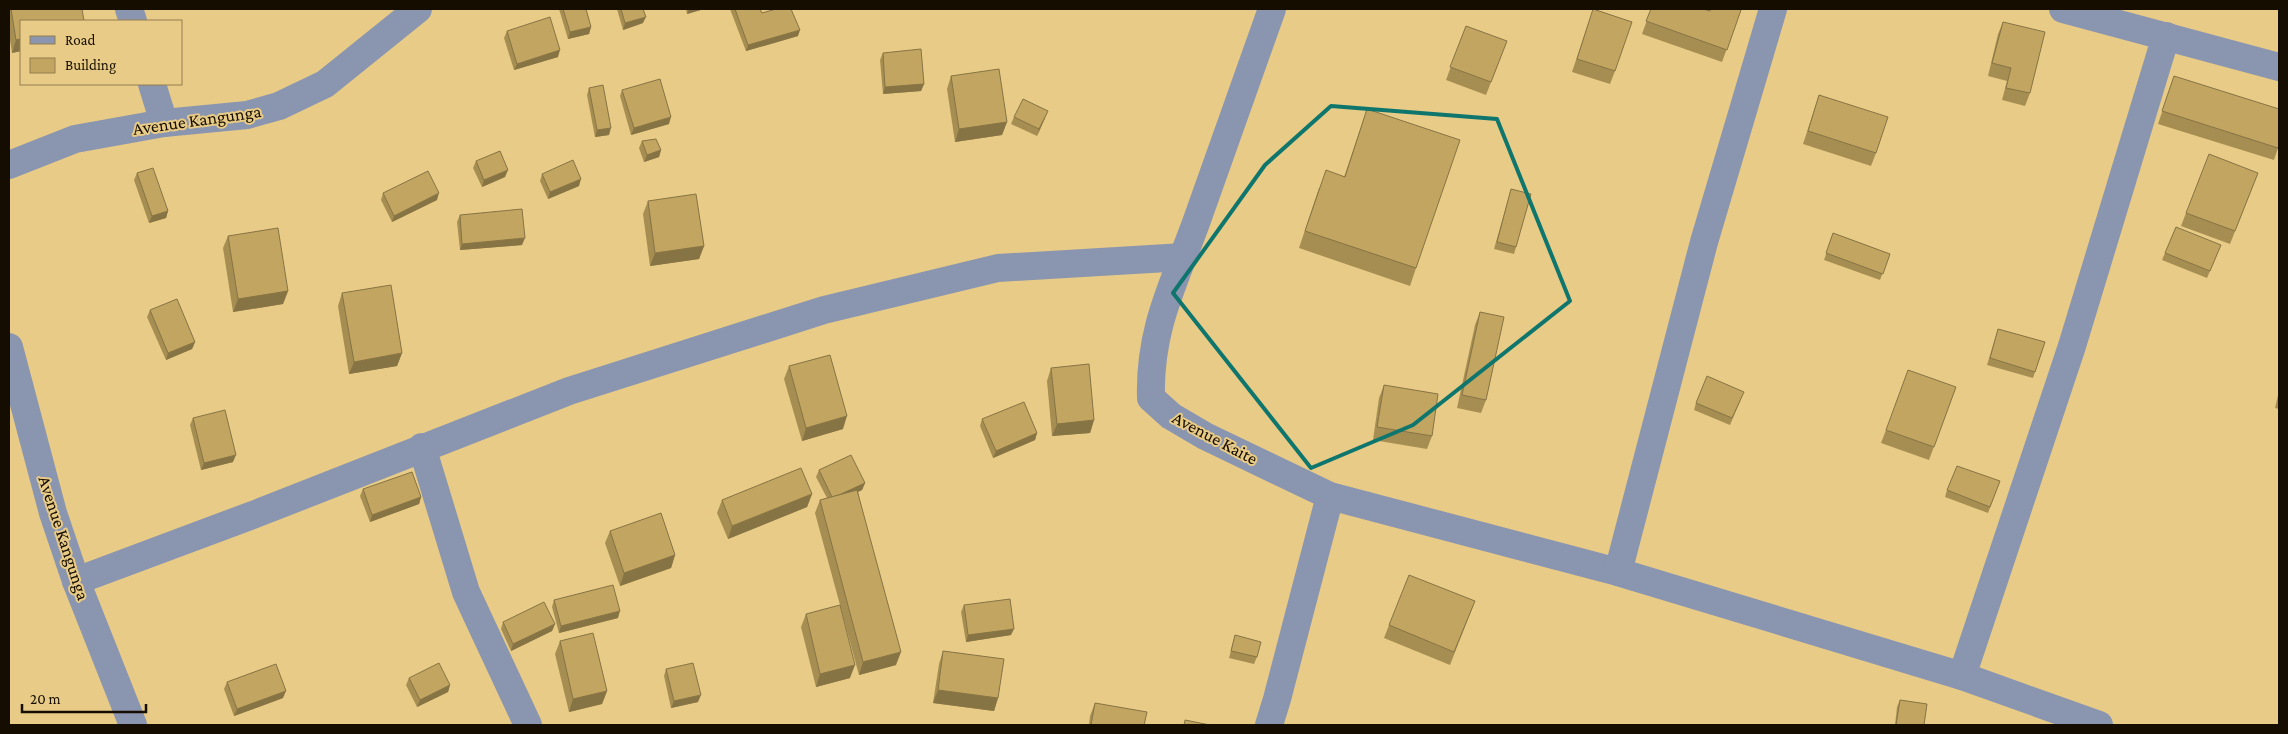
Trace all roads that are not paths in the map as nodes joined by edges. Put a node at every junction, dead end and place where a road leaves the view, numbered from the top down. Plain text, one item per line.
1 (418, 9) edge
2 (1272, 9) edge
3 (1773, 9) edge
4 (2063, 9) edge
5 (2166, 36) junction
6 (2279, 67) edge
7 (152, 85) edge
8 (164, 123) junction
9 (9, 165) edge
10 (1184, 256) junction
11 (9, 347) edge
12 (15, 396) edge
13 (422, 447) junction
14 (1330, 496) junction
15 (1618, 572) junction
16 (76, 581) junction
17 (1962, 676) junction
18 (132, 725) edge
19 (528, 725) edge
20 (1269, 725) edge
21 (2099, 725) edge

1 - 8 street, Avenue Kangunga
2 - 10 street, Avenue Kaite
3 - 15 street
4 - 5 street
5 - 6 street
5 - 17 street
7 - 8 street
8 - 9 street, Avenue Kangunga
10 - 13 street
10 - 14 street, Avenue Kaite
11 - 12 street, Avenue Kangunga
12 - 16 street, Avenue Kangunga
13 - 16 street
13 - 19 street
14 - 15 street
14 - 20 street
15 - 17 street
16 - 18 street, Avenue Kangunga
17 - 21 street

